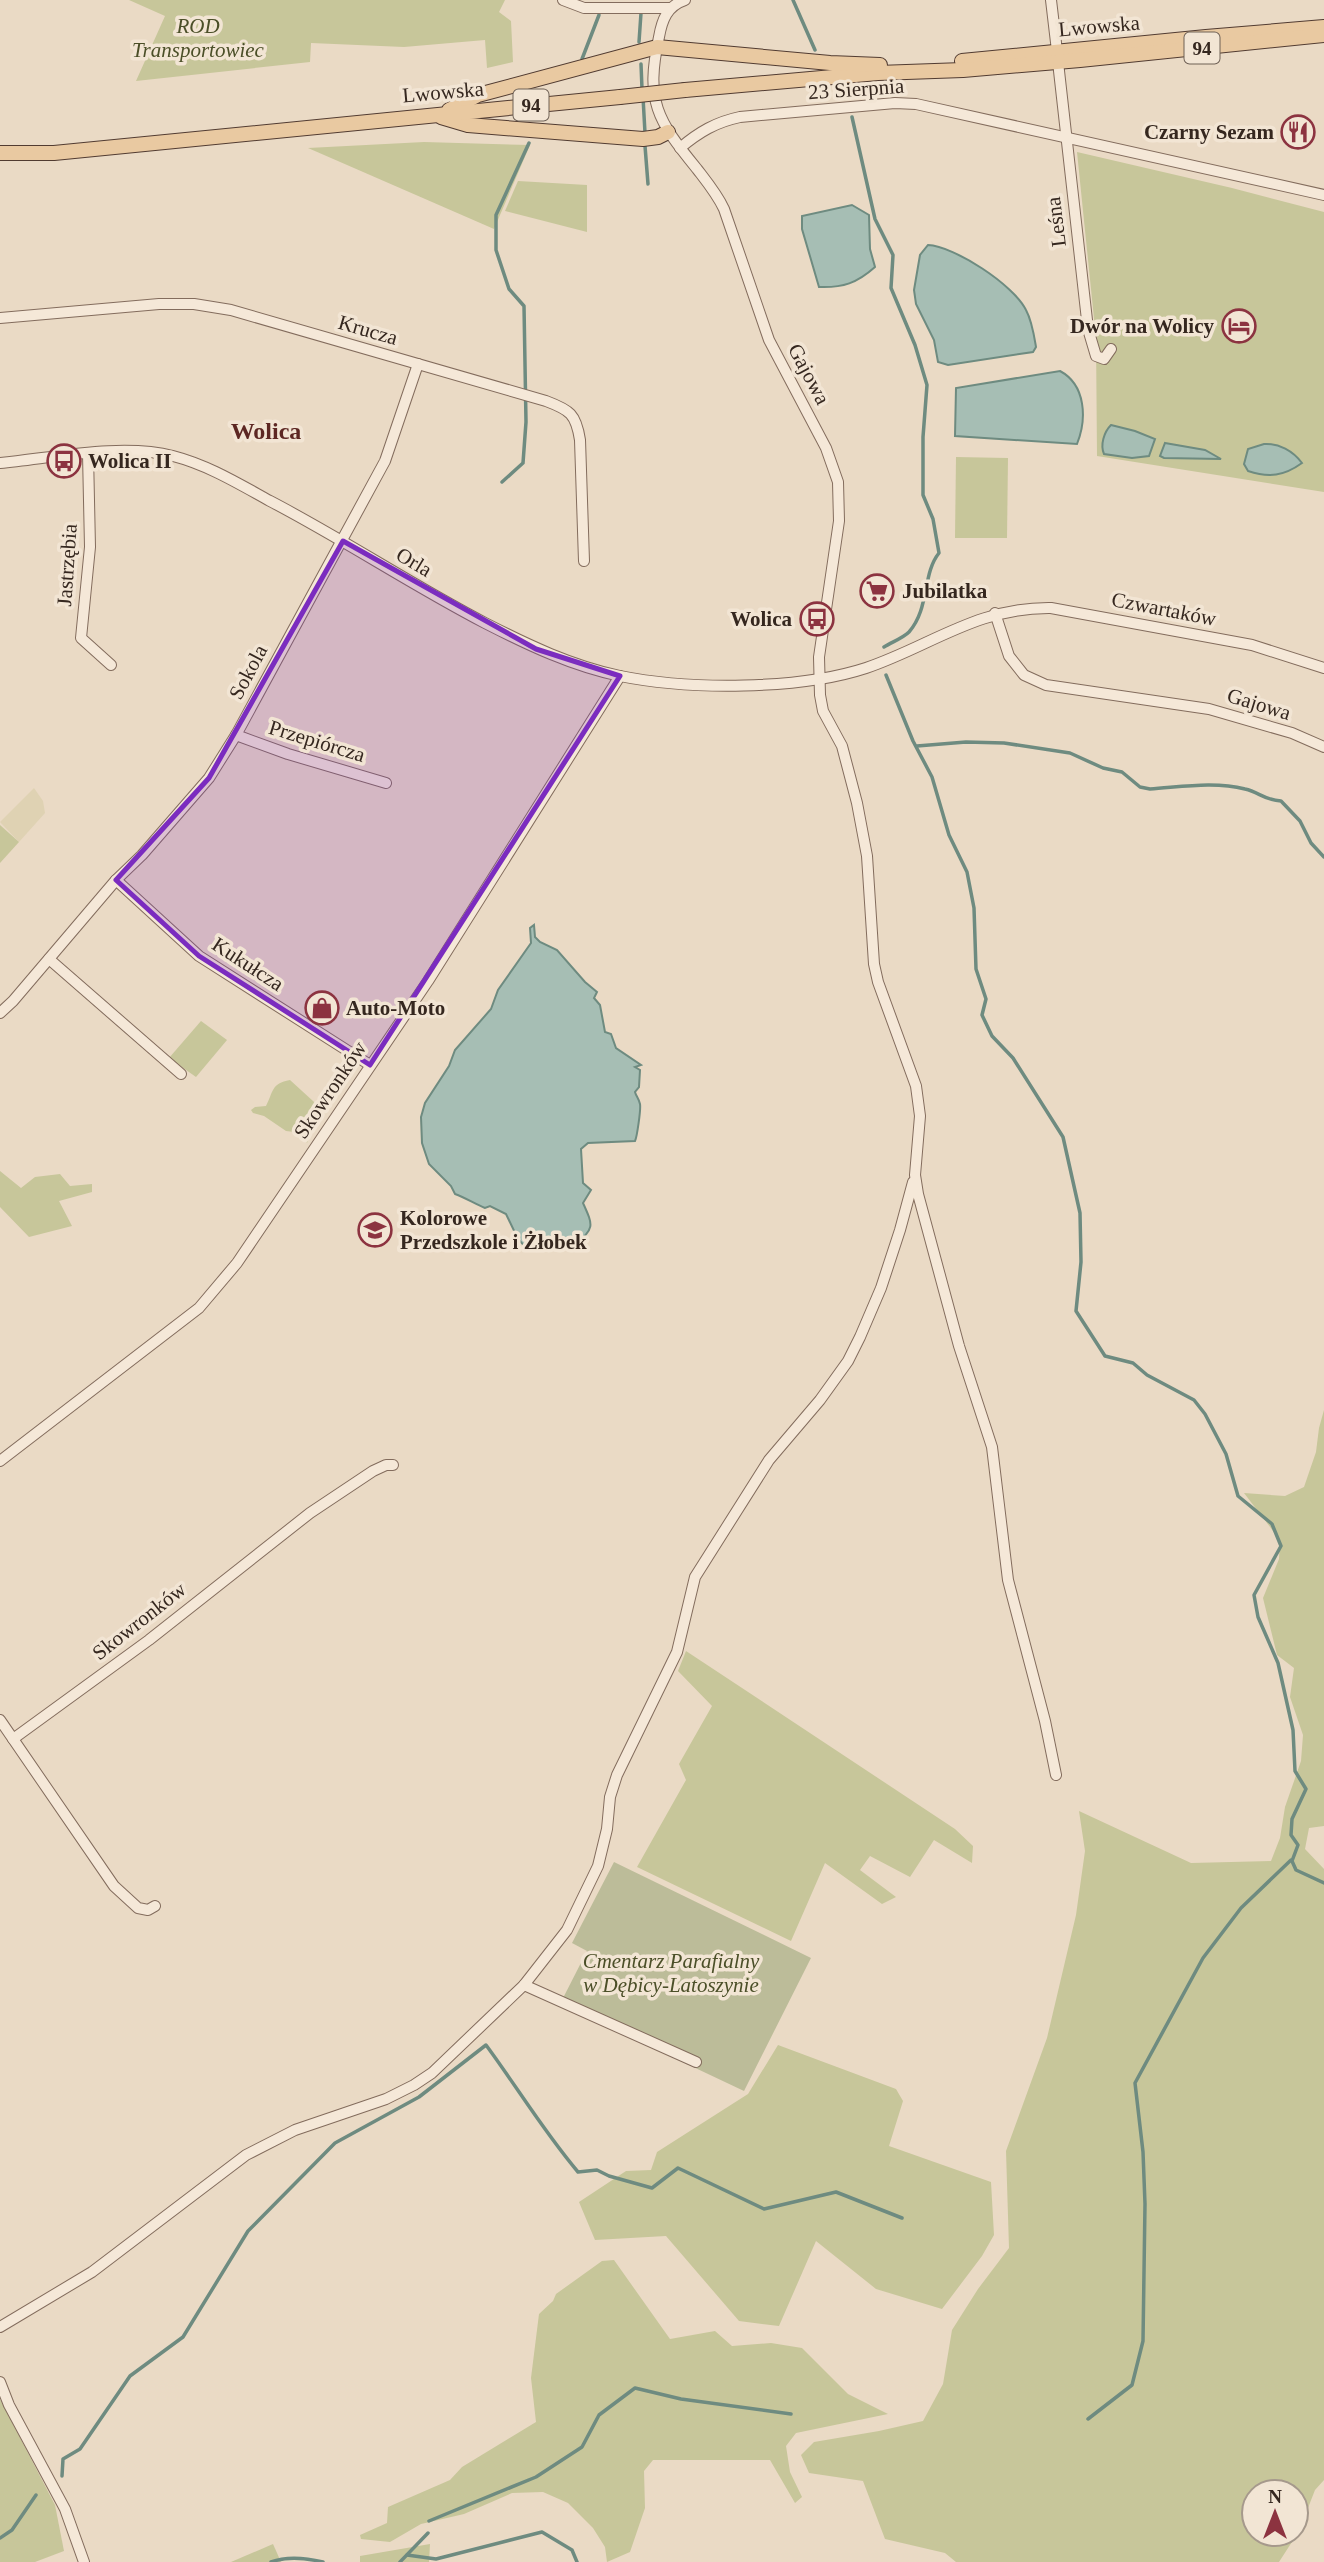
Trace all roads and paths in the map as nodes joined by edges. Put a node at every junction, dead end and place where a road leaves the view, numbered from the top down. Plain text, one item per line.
1 (563, 0) edge
2 (685, 0) edge
3 (1051, 0) edge
4 (670, 8) junction
5 (1324, 27) edge
6 (1324, 35) edge
7 (657, 47) junction
8 (1057, 56) junction
9 (920, 66) junction
10 (878, 73) junction
11 (1063, 111) junction
12 (437, 114) junction
13 (1042, 131) junction
14 (668, 132) junction
15 (1066, 138) junction
16 (680, 148) junction
17 (0, 153) edge
18 (54, 153) junction
19 (0, 164) edge
20 (1324, 195) edge
21 (0, 318) edge
22 (1111, 349) dead end
23 (418, 364) junction
24 (88, 454) junction
25 (0, 463) edge
26 (344, 541) junction
27 (584, 561) dead end
28 (995, 613) junction
29 (111, 665) dead end
30 (1324, 668) edge
31 (620, 676) junction
32 (818, 678) junction
33 (236, 735) junction
34 (1324, 747) edge
35 (386, 783) dead end
36 (117, 880) junction
37 (49, 959) junction
38 (0, 1013) edge
39 (370, 1065) junction
40 (181, 1074) dead end
41 (915, 1175) junction
42 (0, 1461) edge
43 (393, 1465) dead end
44 (0, 1720) edge
45 (13, 1738) junction
46 (1056, 1775) dead end
47 (155, 1906) dead end
48 (524, 1985) junction
49 (696, 2062) dead end
50 (0, 2327) edge
51 (0, 2382) edge
52 (84, 2562) edge

1 - 4 street
2 - 4 street
3 - 8 street, Leśna
4 - 7 street
5 - 8 main road, Lwowska / 94
6 - 8 main road, Lwowska / 94
7 - 9 main road
7 - 12 main road
7 - 14 street, Gajowa
8 - 9 main road, Lwowska / 94
8 - 10 main road, Lwowska / 94
8 - 11 street, Leśna
9 - 10 main road, Lwowska / 94
10 - 12 main road, Lwowska / 94, bridge
11 - 13 street
11 - 15 street, Leśna
12 - 14 main road
12 - 18 main road, Lwowska / 94
13 - 15 street, 23 Sierpnia
13 - 16 street, 23 Sierpnia
14 - 16 street, Gajowa
15 - 20 street, 23 Sierpnia
15 - 22 street, Leśna
16 - 32 street, Gajowa
17 - 18 main road, Lwowska / 94
18 - 19 main road, Lwowska / 94
21 - 23 street, Krucza
23 - 26 street, Sokola
23 - 27 street, Krucza
24 - 25 street, Orla
24 - 26 street, Orla
24 - 29 street, Jastrzębia
26 - 31 street, Orla
26 - 33 street, Sokola
28 - 30 street, Czwartaków
28 - 32 street
28 - 34 street, Gajowa
31 - 32 street, Orla
31 - 39 street, Skowronków
32 - 41 street, Gajowa
33 - 35 street, Przepiórcza
33 - 36 street, Sokola
36 - 37 street, Sokola
36 - 39 street, Kukułcza
37 - 38 street, Sokola
37 - 40 street
39 - 42 street, Skowronków
41 - 46 street
41 - 48 street
43 - 45 street, Skowronków
44 - 45 street
45 - 47 street
48 - 49 street
48 - 50 street
51 - 52 street

